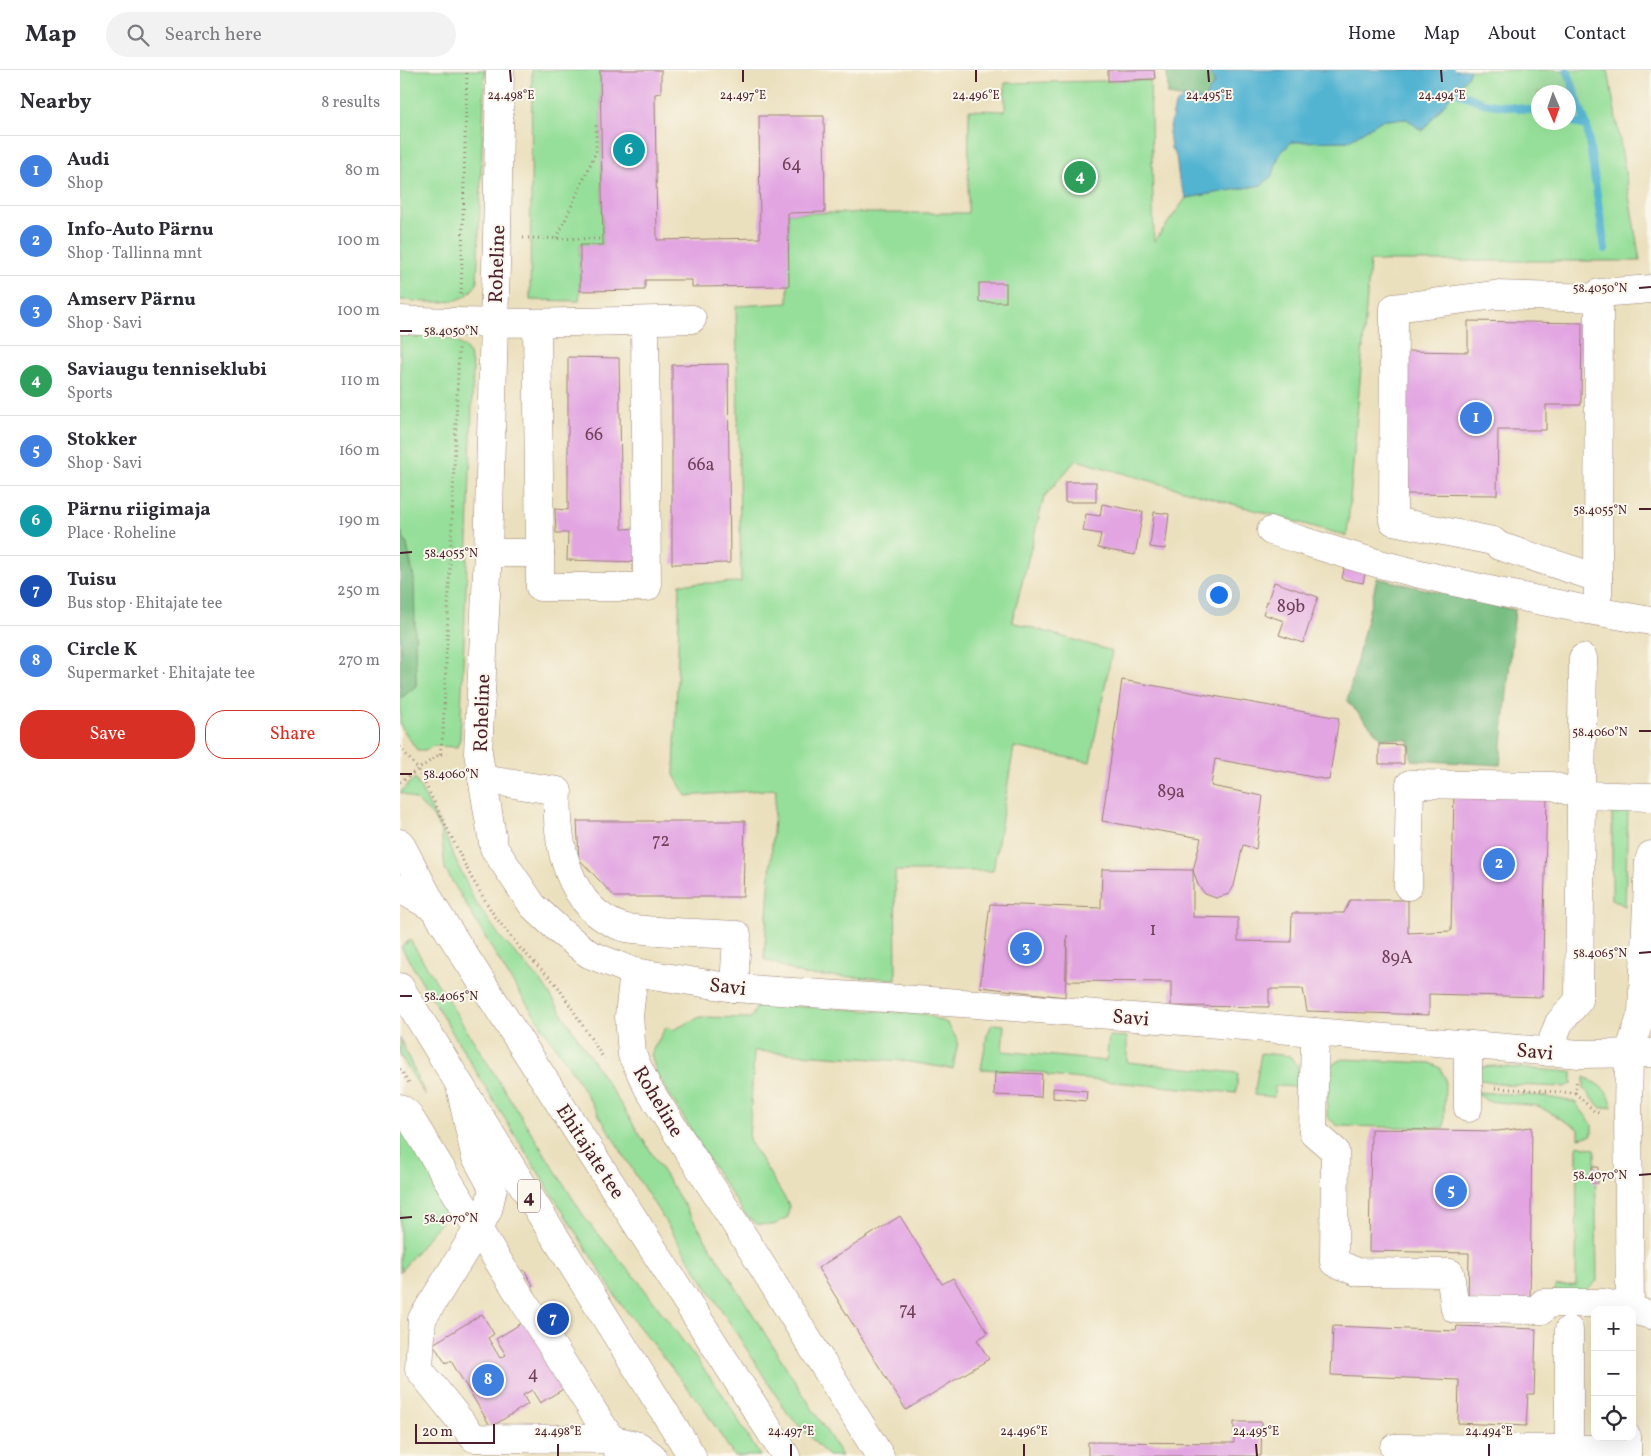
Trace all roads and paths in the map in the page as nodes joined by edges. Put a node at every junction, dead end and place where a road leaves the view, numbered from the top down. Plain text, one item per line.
1 (466, 70) edge
2 (500, 70) edge
3 (596, 125) dead end
4 (497, 238) junction
5 (557, 238) junction
6 (602, 239) dead end
7 (1651, 289) edge
8 (1599, 298) junction
9 (692, 319) dead end
10 (400, 320) edge
11 (646, 321) junction
12 (460, 323) junction
13 (494, 323) junction
14 (537, 324) junction
15 (1271, 531) dead end
16 (488, 553) junction
17 (540, 553) junction
18 (1598, 578) junction
19 (1598, 612) junction
20 (1651, 621) edge
21 (1583, 658) dead end
22 (440, 754) dead end
23 (482, 779) junction
24 (1581, 795) junction
25 (1651, 797) edge
26 (400, 844) edge
27 (1651, 855) edge
28 (1408, 886) dead end
29 (400, 889) edge
30 (434, 908) junction
31 (634, 972) junction
32 (734, 988) junction
33 (404, 998) edge
34 (1316, 1032) junction
35 (1468, 1045) junction
36 (1548, 1052) junction
37 (1640, 1053) edge
38 (1578, 1074) dead end
39 (460, 1085) junction
40 (1575, 1094) junction
41 (1468, 1097) joint
42 (400, 1108) edge
43 (1604, 1115) dead end
44 (478, 1229) junction
45 (1637, 1311) edge
46 (1569, 1330) dead end
47 (616, 1447) edge
48 (1394, 1448) dead end
49 (1627, 1450) edge
50 (1576, 1451) edge
51 (652, 1456) edge
52 (692, 1456) edge
53 (786, 1456) edge
54 (880, 1456) edge

1 - 12 path
2 - 4 main road, Roheline
3 - 5 path
4 - 5 path
4 - 13 main road, Roheline
5 - 6 path
7 - 8 main road
8 - 18 main road
8 - 18 main road
9 - 11 main road
10 - 12 main road
11 - 14 main road
11 - 17 main road
12 - 13 main road
12 - 22 path
13 - 14 main road
13 - 16 main road, Roheline
14 - 17 main road
15 - 19 main road
16 - 17 main road
16 - 23 main road, Roheline
18 - 19 main road
19 - 20 main road
21 - 24 main road
23 - 31 main road, Roheline
23 - 32 main road
24 - 25 main road
24 - 28 main road
24 - 36 main road
26 - 30 main road, Ehitajate tee
27 - 37 main road
29 - 30 main road
30 - 53 main road, Ehitajate tee
31 - 32 main road, Savi
31 - 54 main road, Roheline
32 - 34 main road, Savi
33 - 39 main road, 4
34 - 35 main road, Savi
34 - 45 main road
35 - 36 main road, Savi
35 - 41 main road
36 - 37 main road, Savi
37 - 45 main road
38 - 40 path
39 - 44 main road
39 - 52 main road, 4
40 - 41 path
40 - 43 path
42 - 44 main road
44 - 47 main road
44 - 47 main road
46 - 50 main road
47 - 51 main road
48 - 50 main road
49 - 50 main road

